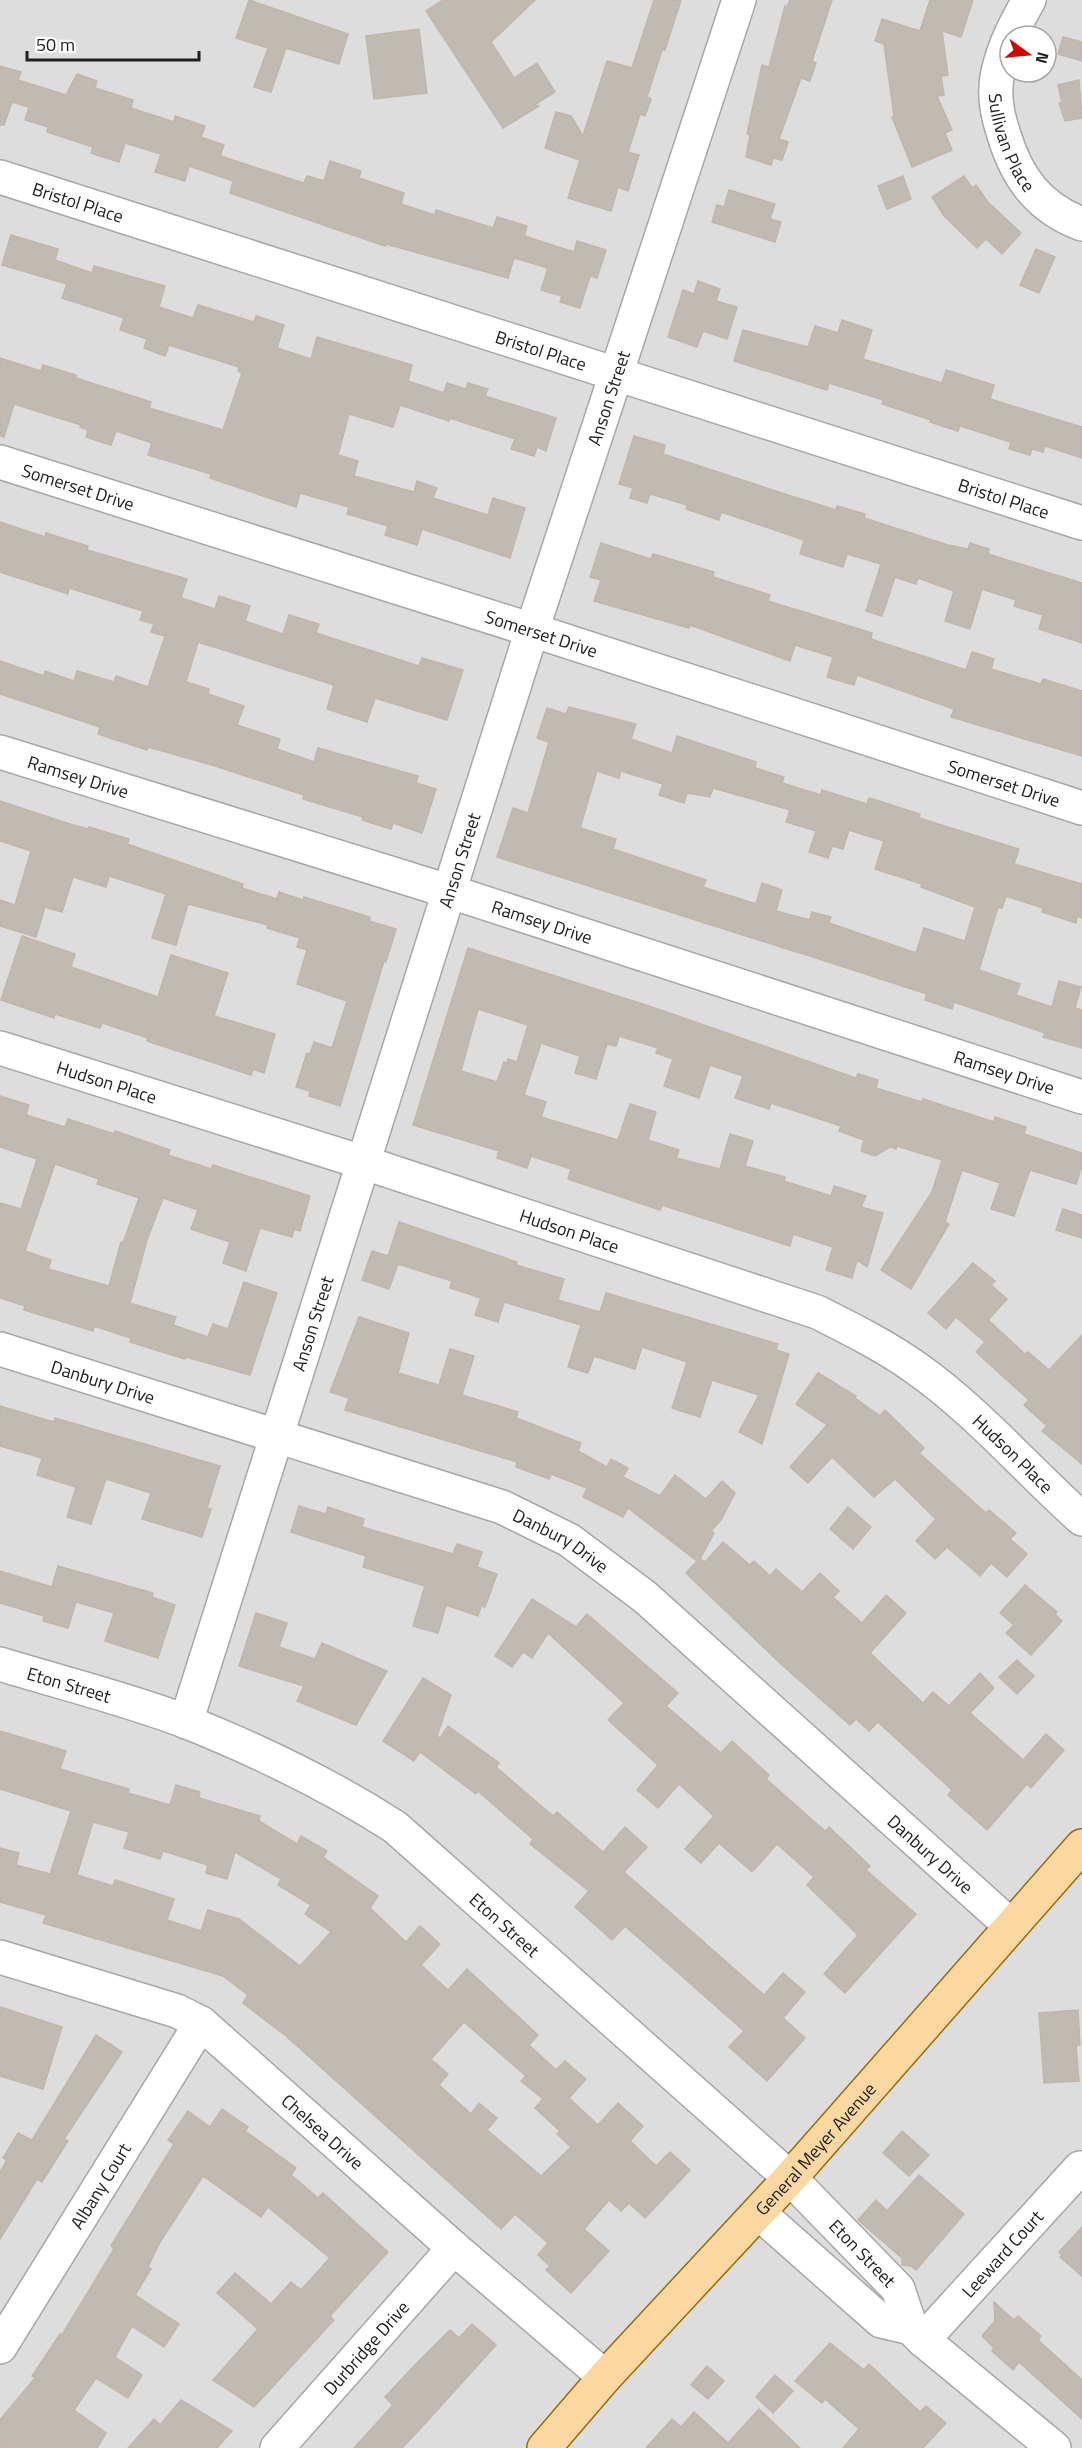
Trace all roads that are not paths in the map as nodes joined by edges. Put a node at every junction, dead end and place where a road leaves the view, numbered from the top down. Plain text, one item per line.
1 (739, 0) edge
2 (1029, 0) edge
3 (0, 177) edge
4 (1082, 224) edge
5 (615, 372) junction
6 (0, 462) edge
7 (1082, 523) edge
8 (532, 630) junction
9 (0, 752) edge
10 (1082, 808) edge
11 (451, 892) junction
12 (0, 1048) edge
13 (1082, 1097) edge
14 (365, 1163) junction
15 (0, 1349) edge
16 (276, 1437) junction
17 (1082, 1519) edge
18 (0, 1664) edge
19 (186, 1722) junction
20 (1082, 1846) edge
21 (1011, 1926) junction
22 (0, 1957) edge
23 (201, 2023) junction
24 (1080, 2168) dead end
25 (790, 2178) junction
26 (759, 2212) junction
27 (454, 2248) junction
28 (917, 2334) junction
29 (0, 2347) edge
30 (605, 2377) junction
31 (554, 2444) edge
32 (277, 2448) edge
33 (1054, 2448) edge

1 - 5 street, Anson Street
2 - 4 street, Sullivan Place
3 - 5 street, Bristol Place
5 - 7 street, Bristol Place
5 - 8 street, Anson Street
6 - 8 street, Somerset Drive
8 - 10 street, Somerset Drive
8 - 11 street, Anson Street
9 - 11 street, Ramsey Drive
11 - 13 street, Ramsey Drive
11 - 14 street, Anson Street
12 - 14 street, Hudson Place
14 - 16 street, Anson Street
14 - 17 street, Hudson Place
15 - 16 street, Danbury Drive
16 - 19 street, Anson Street
16 - 21 street, Danbury Drive
18 - 19 street, Eton Street
19 - 25 street, Eton Street
20 - 21 main road, General Meyer Avenue
21 - 25 main road, General Meyer Avenue
22 - 23 street, Chelsea Drive
23 - 27 street, Chelsea Drive
23 - 29 street, Albany Court
24 - 28 street, Leeward Court
25 - 26 main road, General Meyer Avenue
25 - 28 street, Eton Street
26 - 28 street, Eton Street
26 - 30 main road, General Meyer Avenue
27 - 30 street, Chelsea Drive
27 - 32 street, Durbridge Drive
28 - 33 street, Eton Street
30 - 31 main road, General Meyer Avenue

